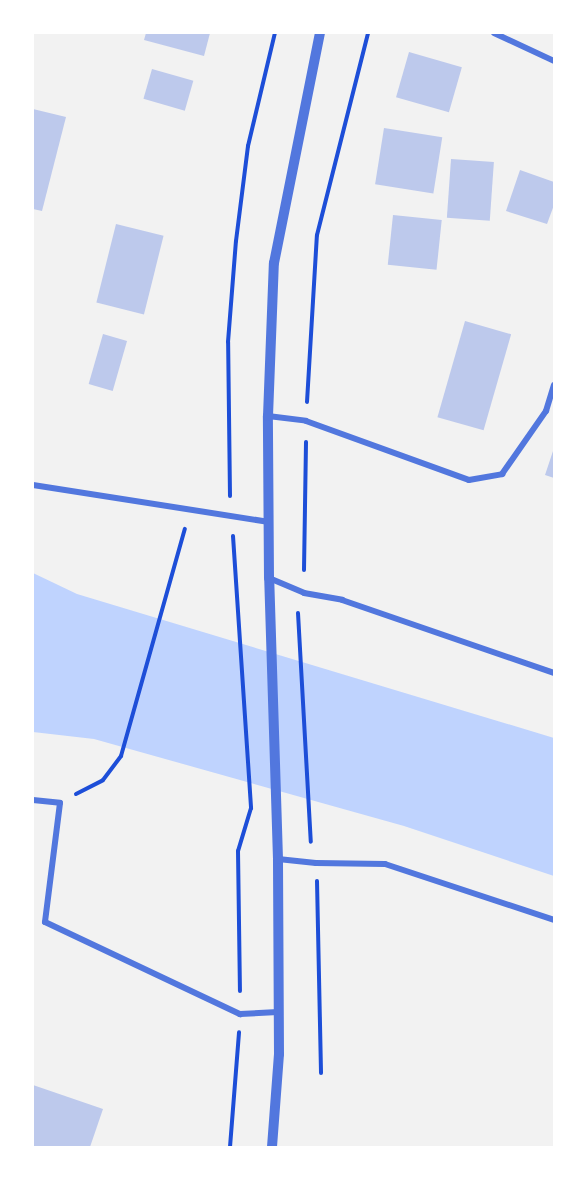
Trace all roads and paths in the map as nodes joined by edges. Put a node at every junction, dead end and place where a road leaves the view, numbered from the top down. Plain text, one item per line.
1 (275, 33) edge
2 (320, 33) edge
3 (368, 33) edge
4 (494, 33) edge
5 (554, 61) edge
6 (554, 385) edge
7 (268, 416) junction
8 (306, 421) junction
9 (33, 485) edge
10 (190, 508) junction
11 (231, 514) junction
12 (269, 522) junction
13 (269, 578) junction
14 (303, 593) junction
15 (554, 673) edge
16 (33, 800) edge
17 (60, 803) junction
18 (278, 859) junction
19 (316, 863) junction
20 (554, 920) edge
21 (278, 1012) junction
22 (240, 1014) junction
23 (321, 1073) dead end
24 (230, 1147) edge
25 (272, 1147) edge

1 - 11 path
2 - 7 street
3 - 8 path
4 - 5 street
6 - 8 street
7 - 8 street
7 - 12 street
8 - 14 path
9 - 10 street
10 - 11 street
10 - 17 path
11 - 12 street
11 - 22 path
12 - 13 street
13 - 14 street
13 - 18 street
14 - 15 street
14 - 19 path
16 - 17 street
17 - 22 street
18 - 19 street
18 - 21 street
19 - 20 street
19 - 23 path
21 - 22 street
21 - 25 street
22 - 24 path

